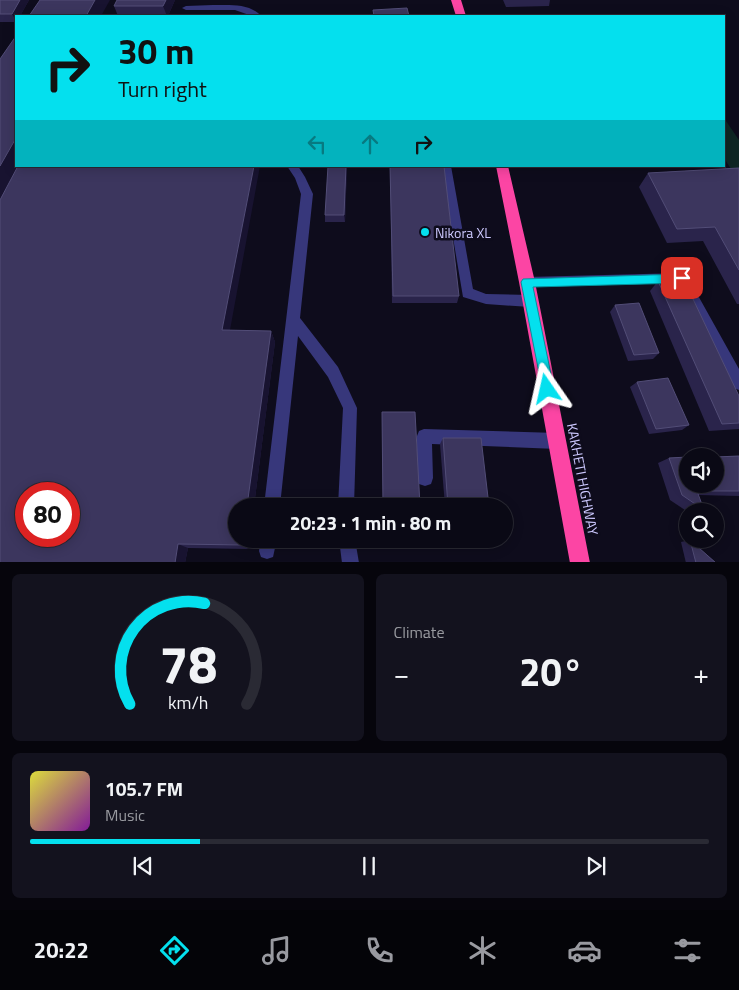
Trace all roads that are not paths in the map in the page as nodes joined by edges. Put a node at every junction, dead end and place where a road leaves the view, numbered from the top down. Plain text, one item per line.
1 (456, 0) edge
2 (186, 8) edge
3 (256, 15) edge
4 (462, 15) edge
5 (293, 167) edge
6 (446, 167) edge
7 (502, 167) edge
8 (527, 282) junction
9 (530, 301) junction
10 (293, 320) junction
11 (739, 383) edge
12 (557, 441) junction
13 (425, 478) dead end
14 (273, 498) edge
15 (346, 498) edge
16 (349, 548) edge
17 (351, 562) edge
18 (580, 562) edge

1 - 4 highway
2 - 3 lane
5 - 10 lane
6 - 9 lane
7 - 8 highway, KAKHETI HIGHWAY
8 - 9 highway, KAKHETI HIGHWAY
8 - 11 lane
9 - 12 highway, KAKHETI HIGHWAY
10 - 14 lane
10 - 15 lane
12 - 13 lane
12 - 18 highway, KAKHETI HIGHWAY
16 - 17 lane

